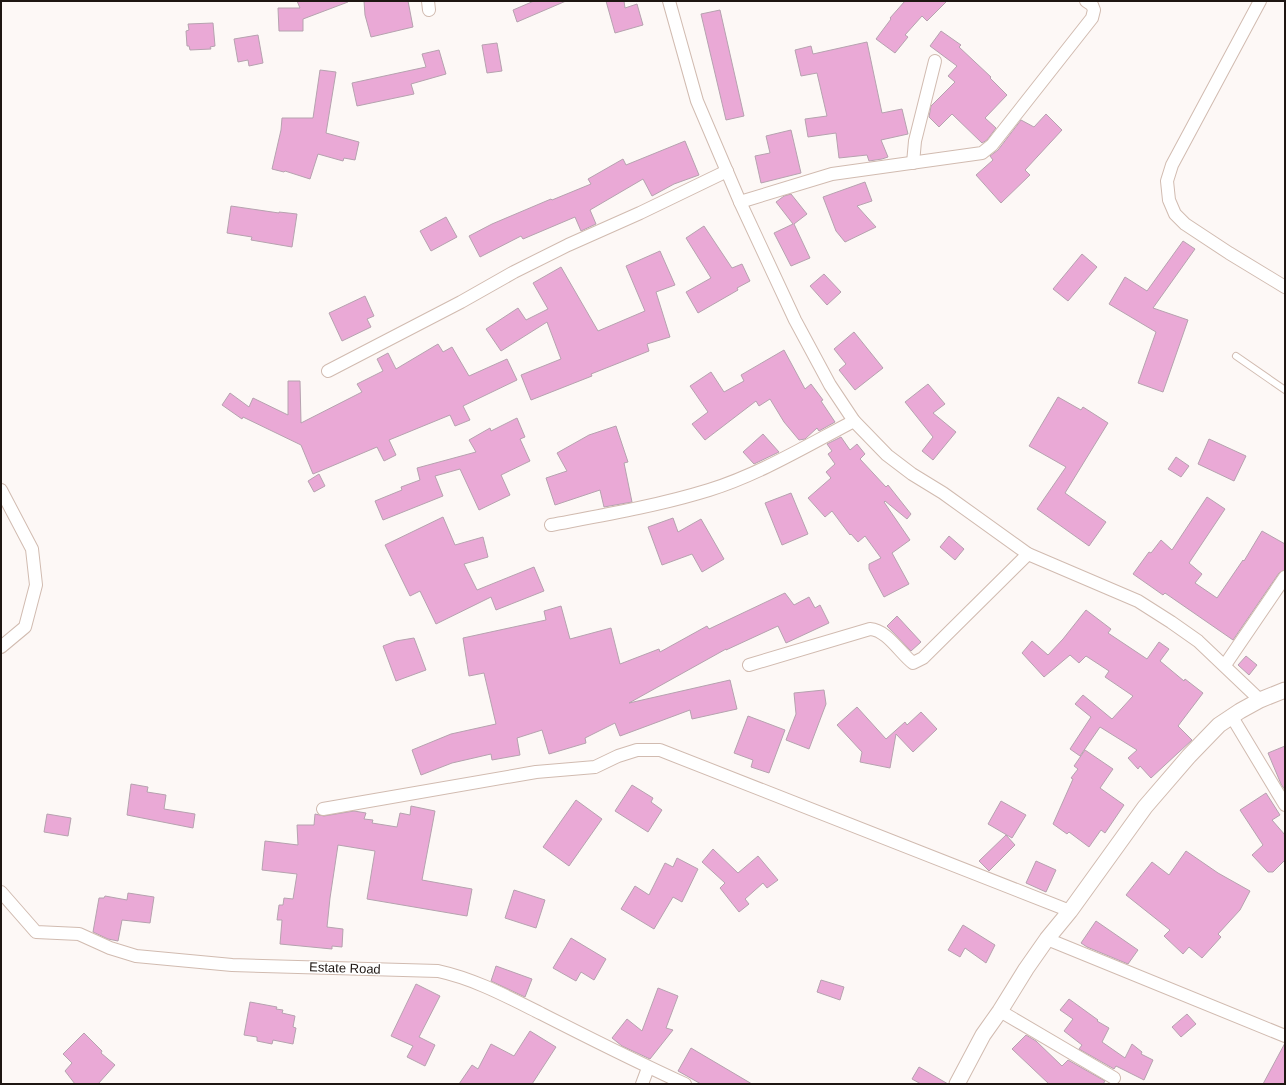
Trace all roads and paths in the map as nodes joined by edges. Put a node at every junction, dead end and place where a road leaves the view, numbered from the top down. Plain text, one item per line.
1 (669, 1) edge
2 (1086, 1) edge
3 (1260, 1) edge
4 (935, 61) dead end
5 (914, 163) junction
6 (726, 171) junction
7 (740, 202) junction
8 (1285, 287) edge
9 (1236, 356) dead end
10 (328, 370) dead end
11 (1285, 390) edge
12 (854, 421) junction
13 (1, 490) edge
14 (551, 525) dead end
15 (1028, 554) junction
16 (1285, 577) edge
17 (1, 647) edge
18 (749, 665) dead end
19 (1225, 665) junction
20 (1285, 690) edge
21 (1260, 700) junction
22 (1232, 717) junction
23 (1285, 805) edge
24 (323, 809) dead end
25 (1, 892) edge
26 (1070, 911) junction
27 (1047, 939) junction
28 (1000, 1011) junction
29 (1285, 1036) edge
30 (648, 1068) junction
31 (1114, 1078) dead end
32 (642, 1084) edge
33 (685, 1084) edge
34 (956, 1084) edge

1 - 6 street
2 - 5 street
3 - 8 street
4 - 5 street
5 - 7 street
6 - 7 street
6 - 10 street
7 - 12 street
9 - 11 lane
12 - 14 street
12 - 15 street
13 - 17 street
15 - 18 street
15 - 19 street
16 - 19 street
19 - 21 street
20 - 21 street
21 - 22 street
22 - 23 street
22 - 26 street
24 - 26 street
25 - 30 street, Estate Road
26 - 27 street
27 - 28 street
27 - 29 street
28 - 31 street
28 - 34 street
30 - 32 street
30 - 33 street, Estate Road

